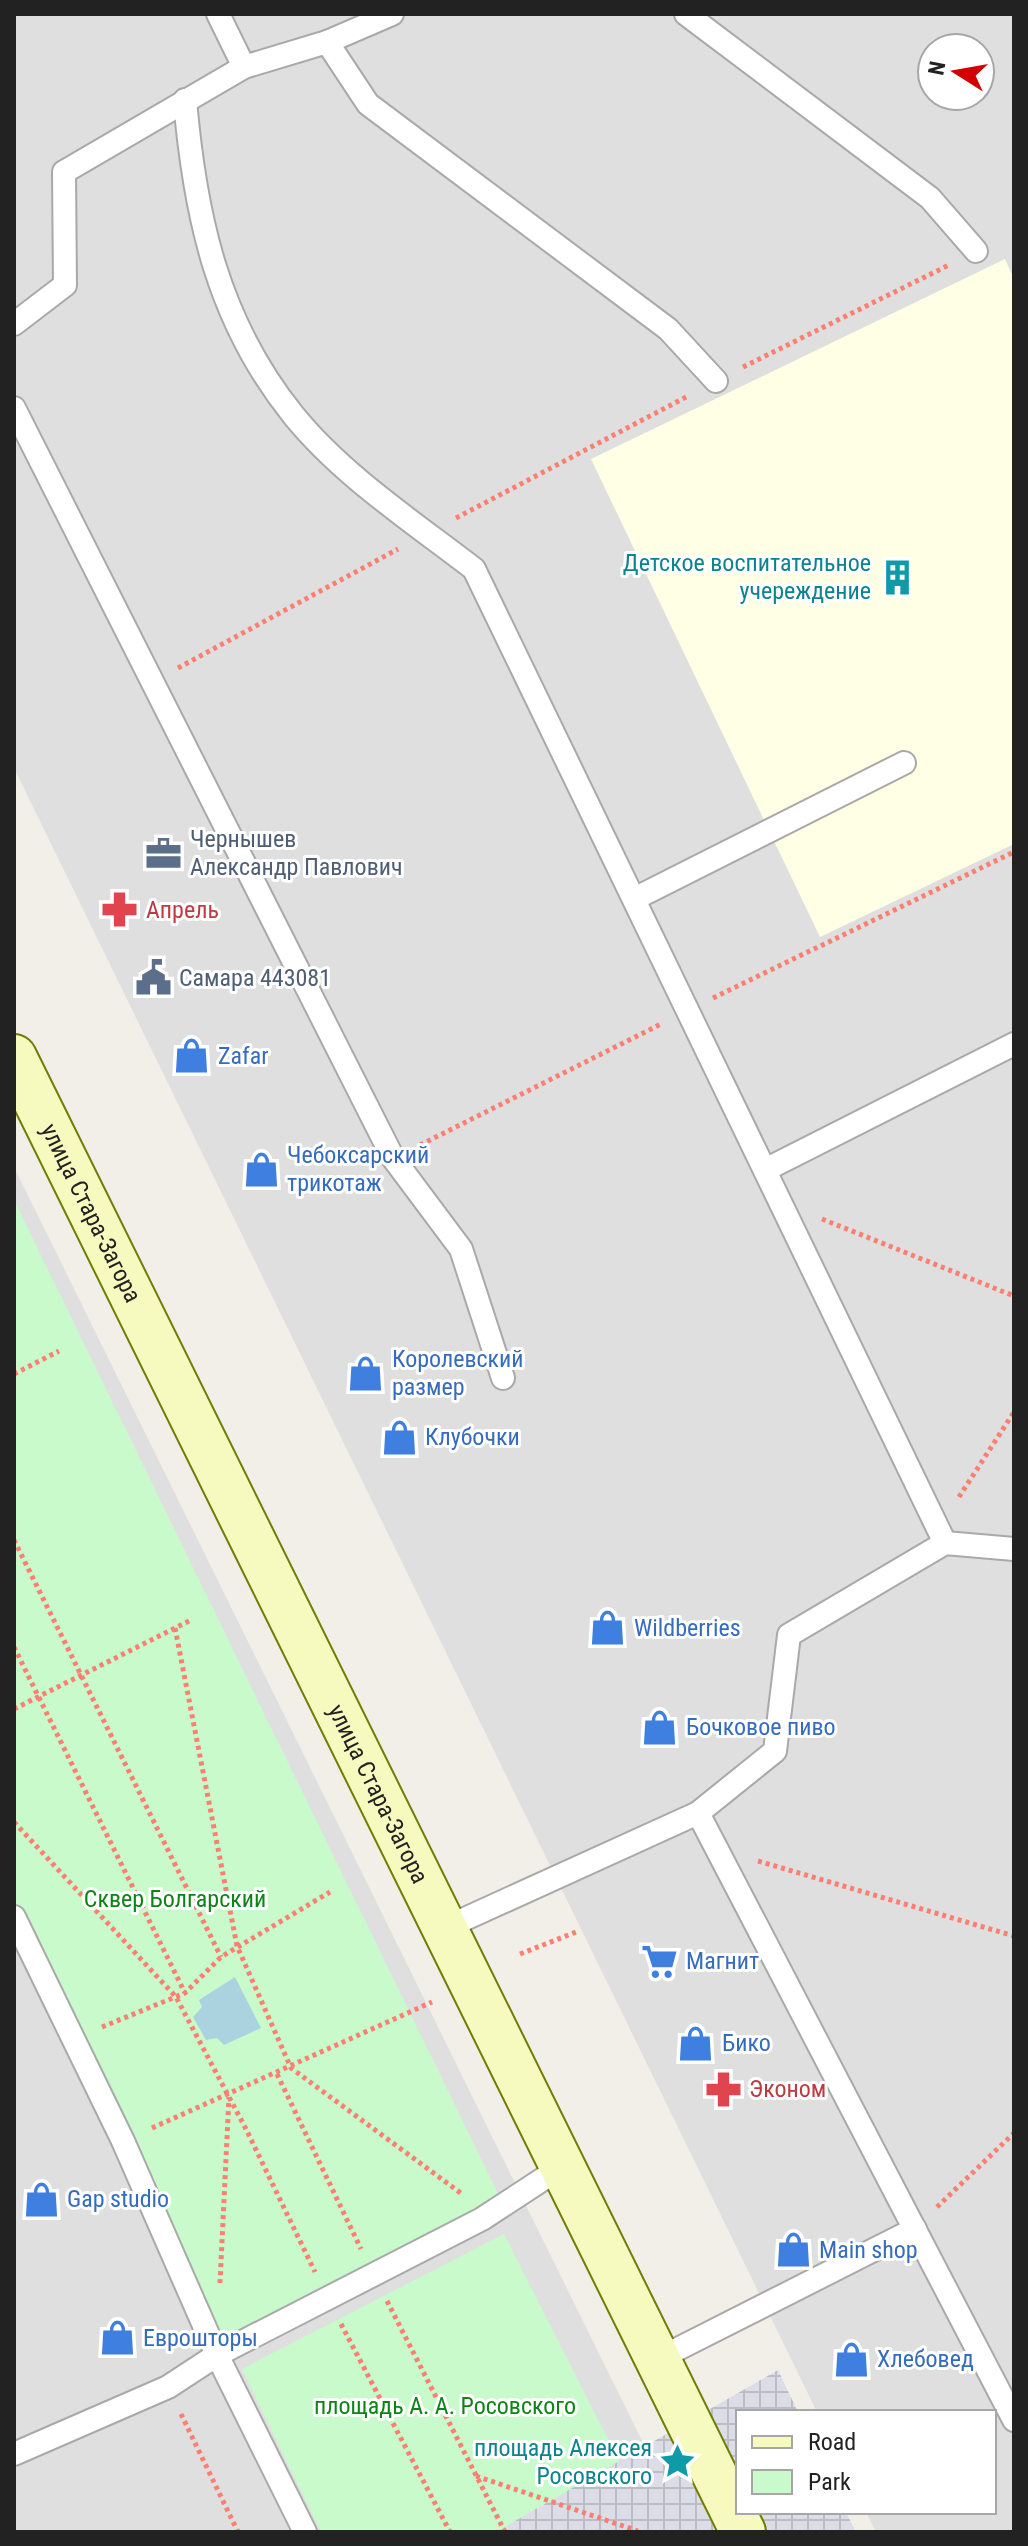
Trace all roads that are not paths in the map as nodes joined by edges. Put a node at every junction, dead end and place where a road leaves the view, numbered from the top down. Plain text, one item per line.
1 (218, 14) edge
2 (392, 14) edge
3 (686, 14) edge
4 (327, 42) junction
5 (244, 67) junction
6 (185, 100) junction
7 (976, 251) road end
8 (14, 324) edge
9 (716, 381) road end
10 (14, 408) edge
11 (904, 763) dead end
12 (634, 899) junction
13 (1014, 1044) edge
14 (14, 1057) edge
15 (765, 1170) junction
16 (503, 1378) dead end
17 (942, 1536) junction
18 (1014, 1549) edge
19 (698, 1813) junction
20 (14, 1917) edge
21 (445, 1928) junction
22 (563, 2166) junction
23 (915, 2229) junction
24 (217, 2355) junction
25 (658, 2359) junction
26 (1014, 2420) edge
27 (16, 2447) edge
28 (305, 2532) edge
29 (743, 2532) edge

1 - 5 lane
2 - 4 lane
3 - 7 lane
4 - 5 lane
4 - 9 lane
5 - 6 lane
6 - 8 lane
6 - 12 lane
10 - 16 lane
11 - 12 lane
12 - 15 lane
13 - 15 lane
14 - 21 main road, улица Стара-Загора
15 - 17 lane
17 - 18 lane
17 - 19 lane
19 - 21 lane
19 - 23 lane
20 - 24 lane
21 - 22 main road, улица Стара-Загора
22 - 24 lane
22 - 25 main road, улица Стара-Загора
23 - 25 lane
23 - 26 lane
24 - 27 lane
24 - 28 lane
25 - 29 main road, улица Стара-Загора

